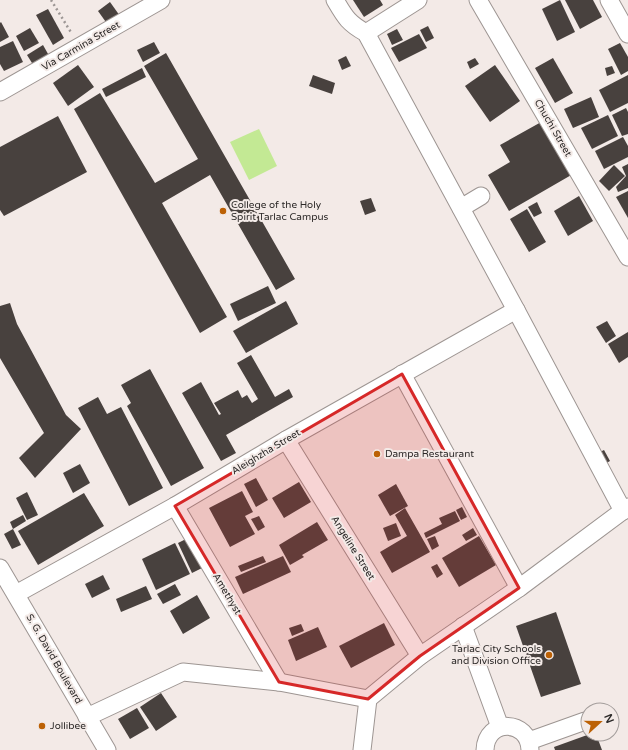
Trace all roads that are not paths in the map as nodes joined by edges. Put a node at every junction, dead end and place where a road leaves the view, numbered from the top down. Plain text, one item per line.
1 (161, 0) edge
2 (335, 0) edge
3 (418, 0) edge
4 (478, 0) edge
5 (609, 0) edge
6 (366, 33) junction
7 (628, 34) edge
8 (0, 92) edge
9 (481, 196) dead end
10 (461, 208) junction
11 (628, 257) edge
12 (516, 310) junction
13 (402, 374) junction
14 (286, 440) junction
15 (175, 506) junction
16 (625, 509) edge
17 (0, 568) edge
18 (519, 588) junction
19 (16, 594) junction
20 (463, 626) junction
21 (420, 656) junction
22 (279, 682) junction
23 (368, 699) junction
24 (87, 717) junction
25 (580, 723) edge
26 (500, 727) junction
27 (529, 746) edge
28 (107, 750) edge
29 (362, 750) edge
30 (485, 750) edge

1 - 8 street, Via Carmina Street
2 - 6 street
3 - 6 street
4 - 11 street, Chuchi Street
5 - 7 street
6 - 10 street
9 - 10 street
10 - 12 street
12 - 13 street, Aleighzha Street
12 - 16 street
13 - 14 street, Aleighzha Street
13 - 18 street
14 - 15 street, Aleighzha Street
14 - 21 street, Angeline Street
15 - 19 street, Aleighzha Street
15 - 22 street, Amethyst
16 - 18 street
17 - 19 street, S. G. David Boulevard
18 - 20 street
19 - 24 street, S. G. David Boulevard
20 - 21 street
20 - 26 street
21 - 23 street
22 - 23 street
22 - 24 street
23 - 29 street
24 - 28 street, S. G. David Boulevard
25 - 27 street
26 - 27 street
26 - 30 street

